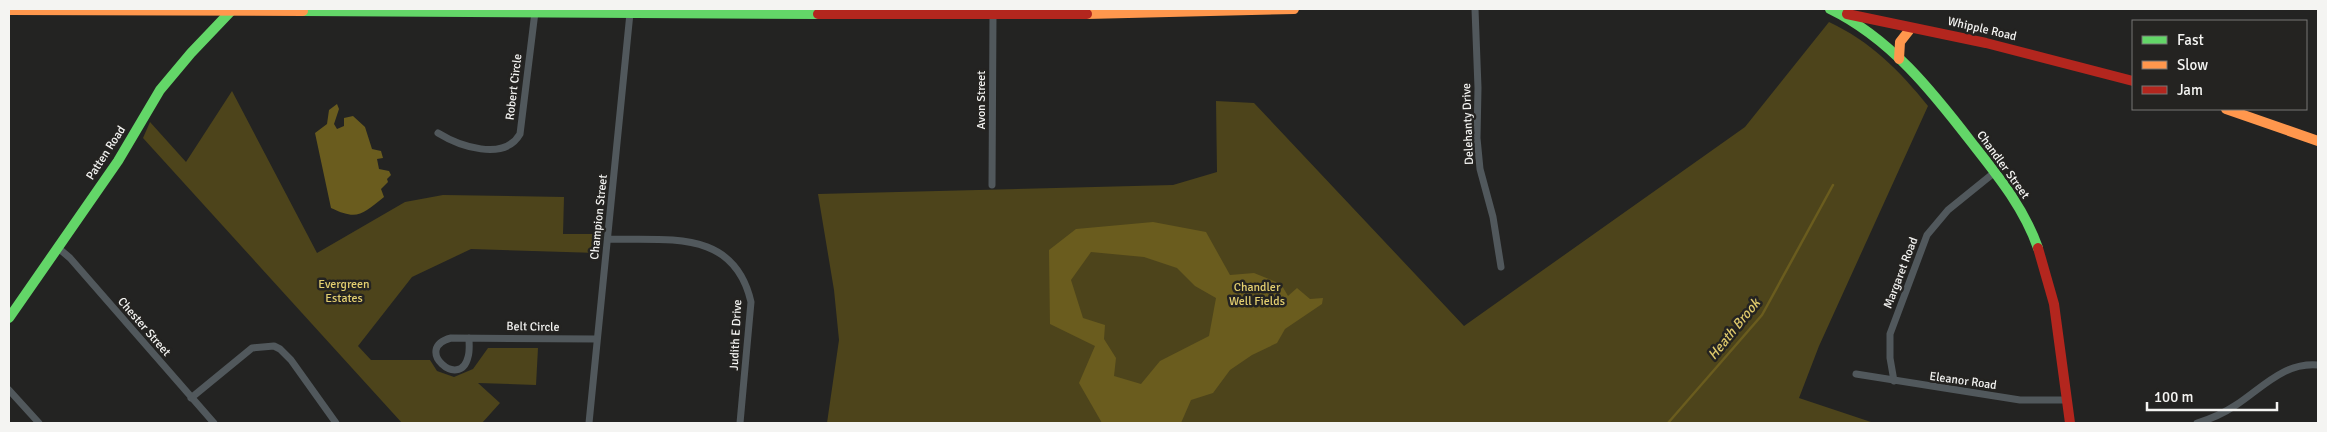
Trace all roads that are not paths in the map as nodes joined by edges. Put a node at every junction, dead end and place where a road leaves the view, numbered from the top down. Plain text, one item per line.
1 (1294, 9) edge
2 (1474, 9) edge
3 (1824, 9) edge
4 (9, 10) edge
5 (231, 10) edge
6 (1835, 10) edge
7 (535, 12) junction
8 (630, 13) junction
9 (993, 15) junction
10 (1911, 28) junction
11 (1899, 59) junction
12 (2132, 81) edge
13 (2229, 110) edge
14 (438, 133) dead end
15 (2318, 141) edge
16 (1995, 172) junction
17 (992, 185) dead end
18 (608, 239) junction
19 (57, 247) junction
20 (1501, 267) dead end
21 (9, 318) edge
22 (469, 338) junction
23 (597, 339) junction
24 (2318, 365) edge
25 (1856, 374) dead end
26 (1894, 381) junction
27 (9, 390) edge
28 (191, 398) junction
29 (2066, 400) junction
30 (39, 423) edge
31 (214, 423) edge
32 (336, 423) edge
33 (589, 423) edge
34 (740, 423) edge
35 (2070, 423) edge
36 (2197, 423) edge

1 - 9 street
2 - 20 street, Delehanty Drive
3 - 6 street, Whipple Road
4 - 5 street
5 - 7 street
5 - 19 street, Patten Road
6 - 10 street, Whipple Road
6 - 11 street, Chandler Street
7 - 8 street
7 - 14 street, Robert Circle
8 - 9 street
8 - 18 street, Champion Street
9 - 17 street, Avon Street
10 - 11 street
10 - 12 street, Whipple Road
11 - 16 street, Chandler Street
13 - 15 street
16 - 26 street, Margaret Road
16 - 29 street, Chandler Street
18 - 23 street, Champion Street
18 - 34 street, Judith E Drive
19 - 21 street, Patten Road
19 - 28 street, Chester Street
22 - 22 street, Belt Circle
22 - 23 street, Belt Circle
23 - 33 street, Champion Street
24 - 36 street
25 - 26 street, Eleanor Road
26 - 29 street, Eleanor Road
27 - 30 street
28 - 31 street, Chester Street
28 - 32 street
29 - 35 street, Chandler Street

